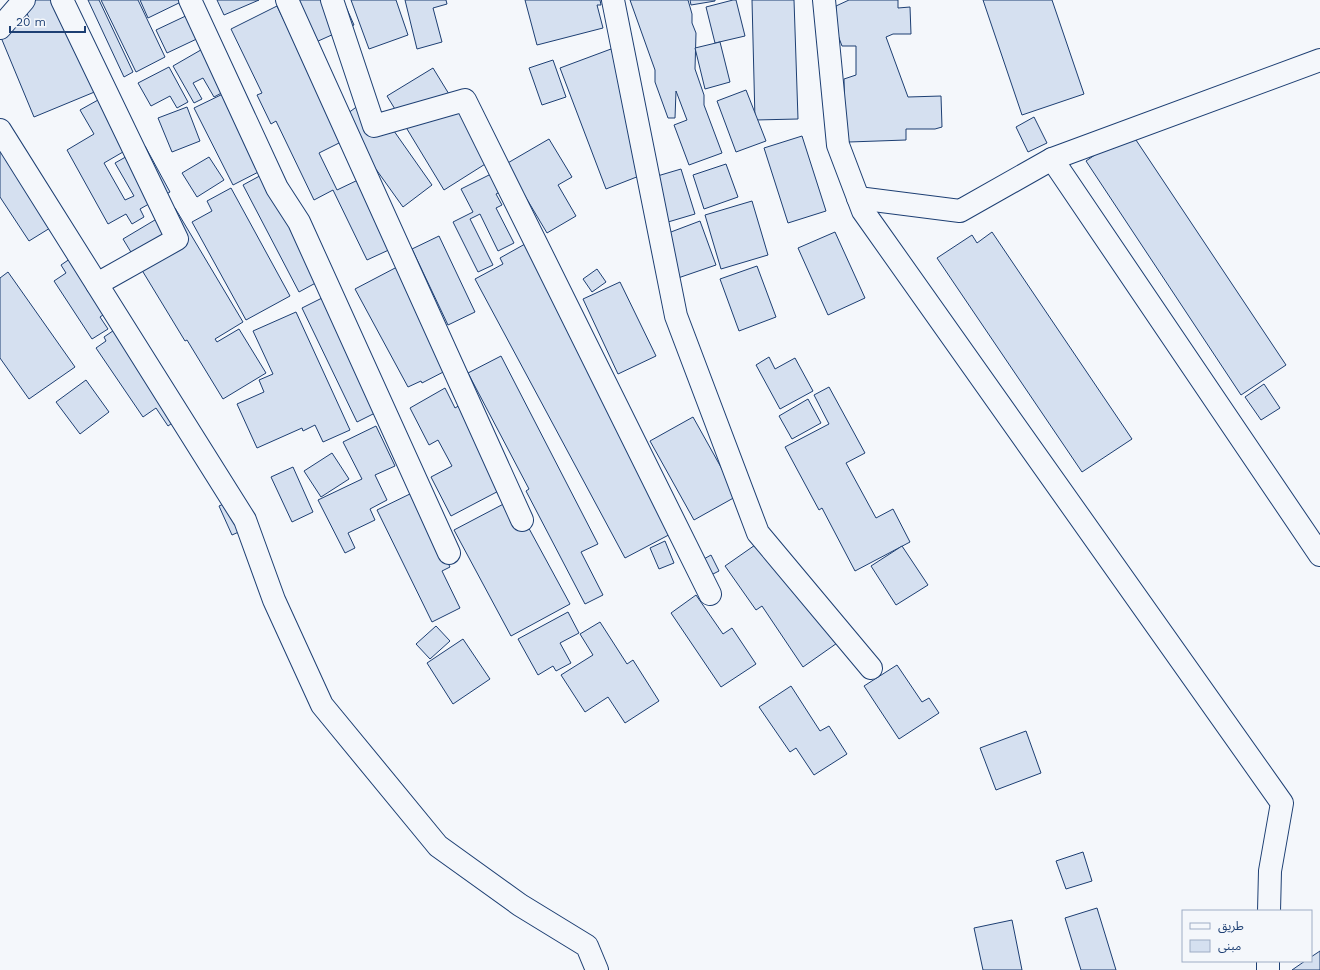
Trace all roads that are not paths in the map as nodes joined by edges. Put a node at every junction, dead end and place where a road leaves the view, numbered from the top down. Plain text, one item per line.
1 (24, 0) edge
2 (62, 0) edge
3 (190, 0) edge
4 (287, 0) edge
5 (332, 0) edge
6 (613, 0) edge
7 (824, 0) edge
8 (0, 28) edge
9 (1320, 60) edge
10 (0, 130) edge
11 (1052, 159) junction
12 (858, 198) junction
13 (97, 284) junction
14 (522, 520) dead end
15 (449, 553) dead end
16 (1320, 555) edge
17 (710, 594) dead end
18 (871, 668) dead end
19 (1269, 910) edge
20 (596, 970) edge

1 - 8 street
2 - 13 street
3 - 15 street
4 - 14 street
5 - 17 street
6 - 18 street
7 - 12 street
9 - 11 street
10 - 13 street
11 - 12 street
11 - 16 street
12 - 19 street
13 - 20 street

